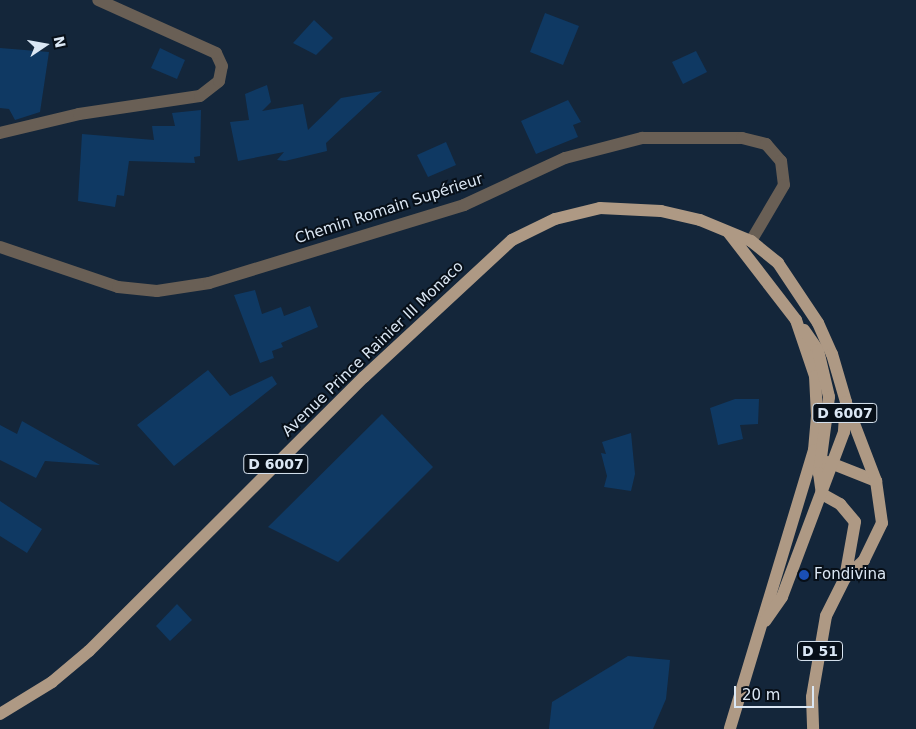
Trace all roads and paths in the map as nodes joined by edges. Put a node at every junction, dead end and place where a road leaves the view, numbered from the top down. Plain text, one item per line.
1 (98, 0) edge
2 (0, 133) edge
3 (729, 233) junction
4 (751, 241) junction
5 (0, 247) edge
6 (743, 252) junction
7 (796, 320) junction
8 (846, 402) junction
9 (828, 462) junction
10 (805, 478) junction
11 (876, 481) junction
12 (822, 494) junction
13 (845, 578) junction
14 (765, 621) junction
15 (0, 714) edge
16 (730, 729) edge
17 (813, 729) edge

1 - 2 street
3 - 4 main road, Avenue Prince Rainier III Monaco / D 6007
3 - 6 main road, D 6007
3 - 15 main road, Avenue Prince Rainier III Monaco / D 6007
4 - 5 street, Chemin Romain Supérieur
4 - 6 main road
4 - 8 main road, Avenue Prince Rainier III Monaco / D 6007
6 - 7 main road, D 6007
7 - 9 main road
7 - 10 main road, D 6007
8 - 9 main road, D 6007
8 - 11 main road, D 51
9 - 10 main road
9 - 11 main road
9 - 12 main road, D 6007
10 - 14 main road, D 6007
11 - 13 main road, D 51
12 - 13 main road, D 51
12 - 14 main road, D 6007
13 - 17 main road, D 51
14 - 16 main road, D 6007

